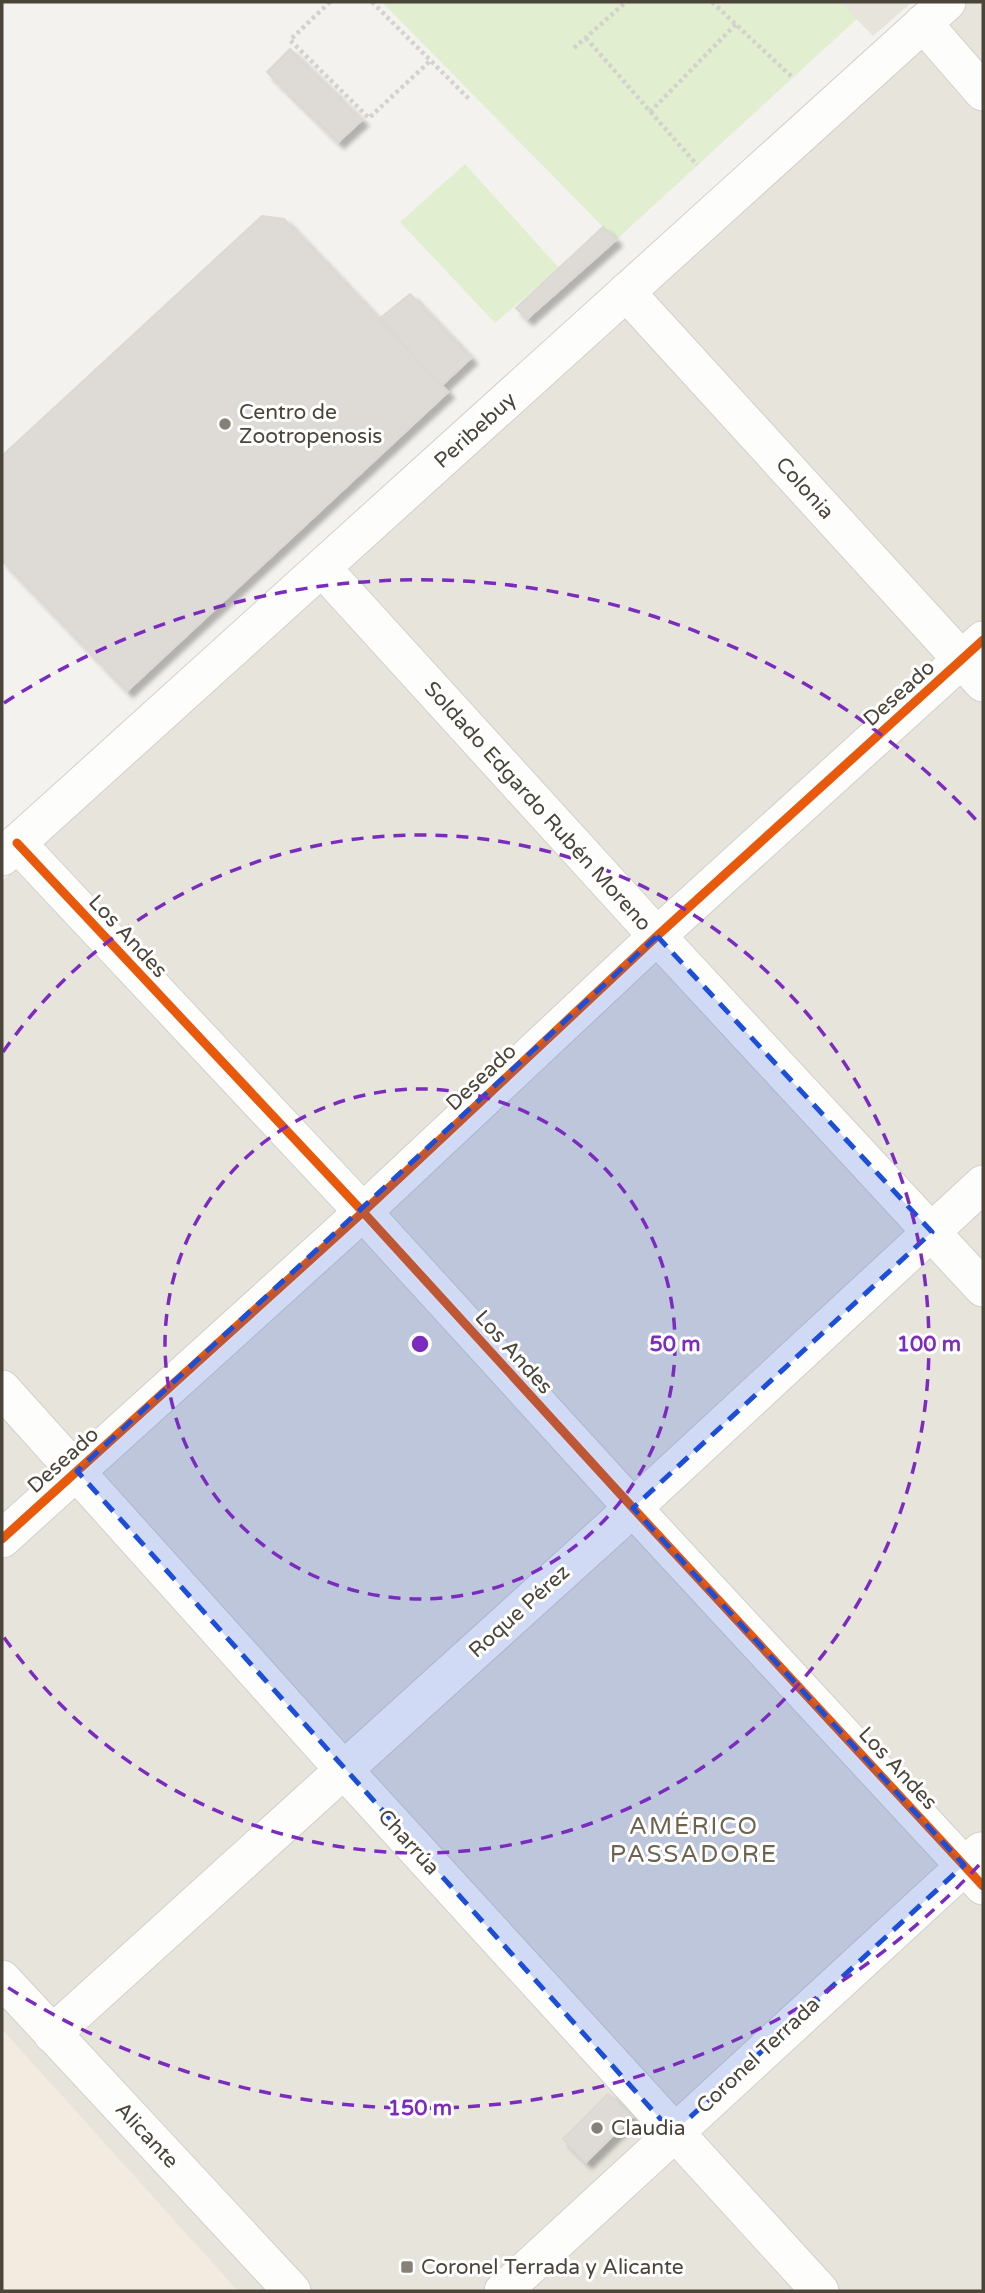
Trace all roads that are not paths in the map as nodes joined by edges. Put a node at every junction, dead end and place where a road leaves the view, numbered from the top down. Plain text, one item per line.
1 (935, 13) edge
2 (983, 92) edge
3 (626, 292) junction
4 (323, 569) junction
5 (976, 661) edge
6 (10, 850) edge
7 (657, 936) junction
8 (983, 1184) edge
9 (363, 1212) junction
10 (932, 1232) junction
11 (983, 1288) edge
12 (2, 1389) edge
13 (77, 1471) junction
14 (633, 1508) junction
15 (2, 1539) edge
16 (343, 1769) junction
17 (977, 1867) edge
18 (2, 1979) edge
19 (52, 2034) junction
20 (673, 2133) junction
21 (292, 2291) edge
22 (503, 2291) edge
23 (820, 2291) edge

1 - 2 street
1 - 3 street, Peribebuy
3 - 4 street, Peribebuy
3 - 5 street, Colonia
4 - 6 street, Peribebuy
4 - 7 street, Soldado Edgardo Rubén Moreno
5 - 7 street, Deseado
6 - 9 street, Los Andes
7 - 9 street, Deseado
7 - 10 street, Soldado Edgardo Rubén Moreno
8 - 10 street, Roque Pérez
9 - 13 street, Deseado
9 - 14 street, Los Andes
10 - 11 street, Soldado Edgardo Rubén Moreno
10 - 14 street, Roque Pérez
12 - 13 street, Charrúa
13 - 15 street, Deseado
13 - 16 street, Charrúa
14 - 16 street, Roque Pérez
14 - 17 street, Los Andes
16 - 19 street, Roque Pérez
16 - 20 street, Charrúa
17 - 20 street, Coronel Terrada
18 - 19 street, Alicante
19 - 21 street, Alicante
20 - 22 street, Coronel Terrada
20 - 23 street, Charrúa

